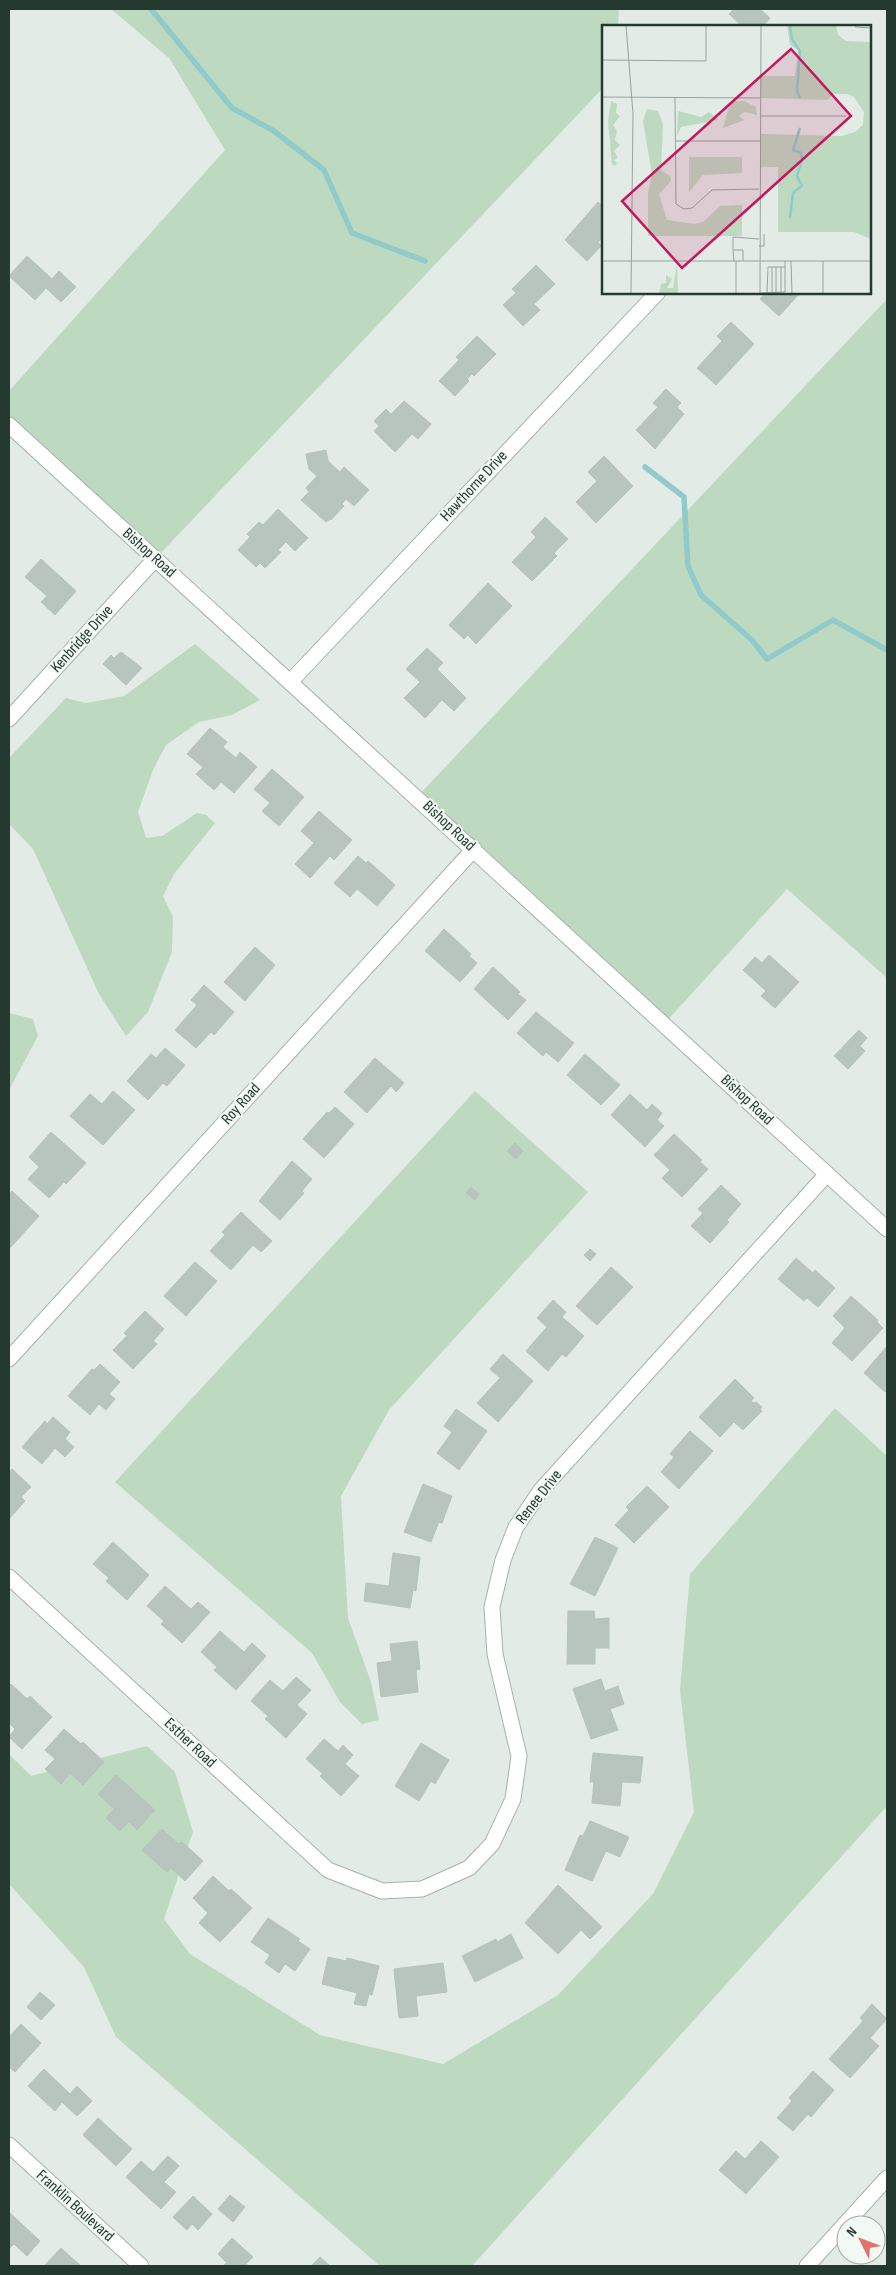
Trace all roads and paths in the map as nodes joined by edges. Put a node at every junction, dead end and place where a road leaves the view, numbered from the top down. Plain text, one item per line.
1 (656, 294) edge
2 (9, 425) edge
3 (155, 559) junction
4 (291, 681) junction
5 (9, 719) edge
6 (474, 849) junction
7 (827, 1174) junction
8 (887, 1229) edge
9 (9, 1358) edge
10 (9, 1577) edge
11 (382, 1891) joint
12 (9, 2146) edge
13 (887, 2178) edge
14 (141, 2266) edge
15 (807, 2266) edge

1 - 4 street, Hawthorne Drive
2 - 3 street, Bishop Road
3 - 4 street, Bishop Road
3 - 5 street, Kenbridge Drive
4 - 6 street, Bishop Road
6 - 7 street, Bishop Road
6 - 9 street, Roy Road
7 - 8 street, Bishop Road
7 - 11 street, Renee Drive
10 - 11 street, Esther Road
12 - 14 street, Franklin Boulevard
13 - 15 street

